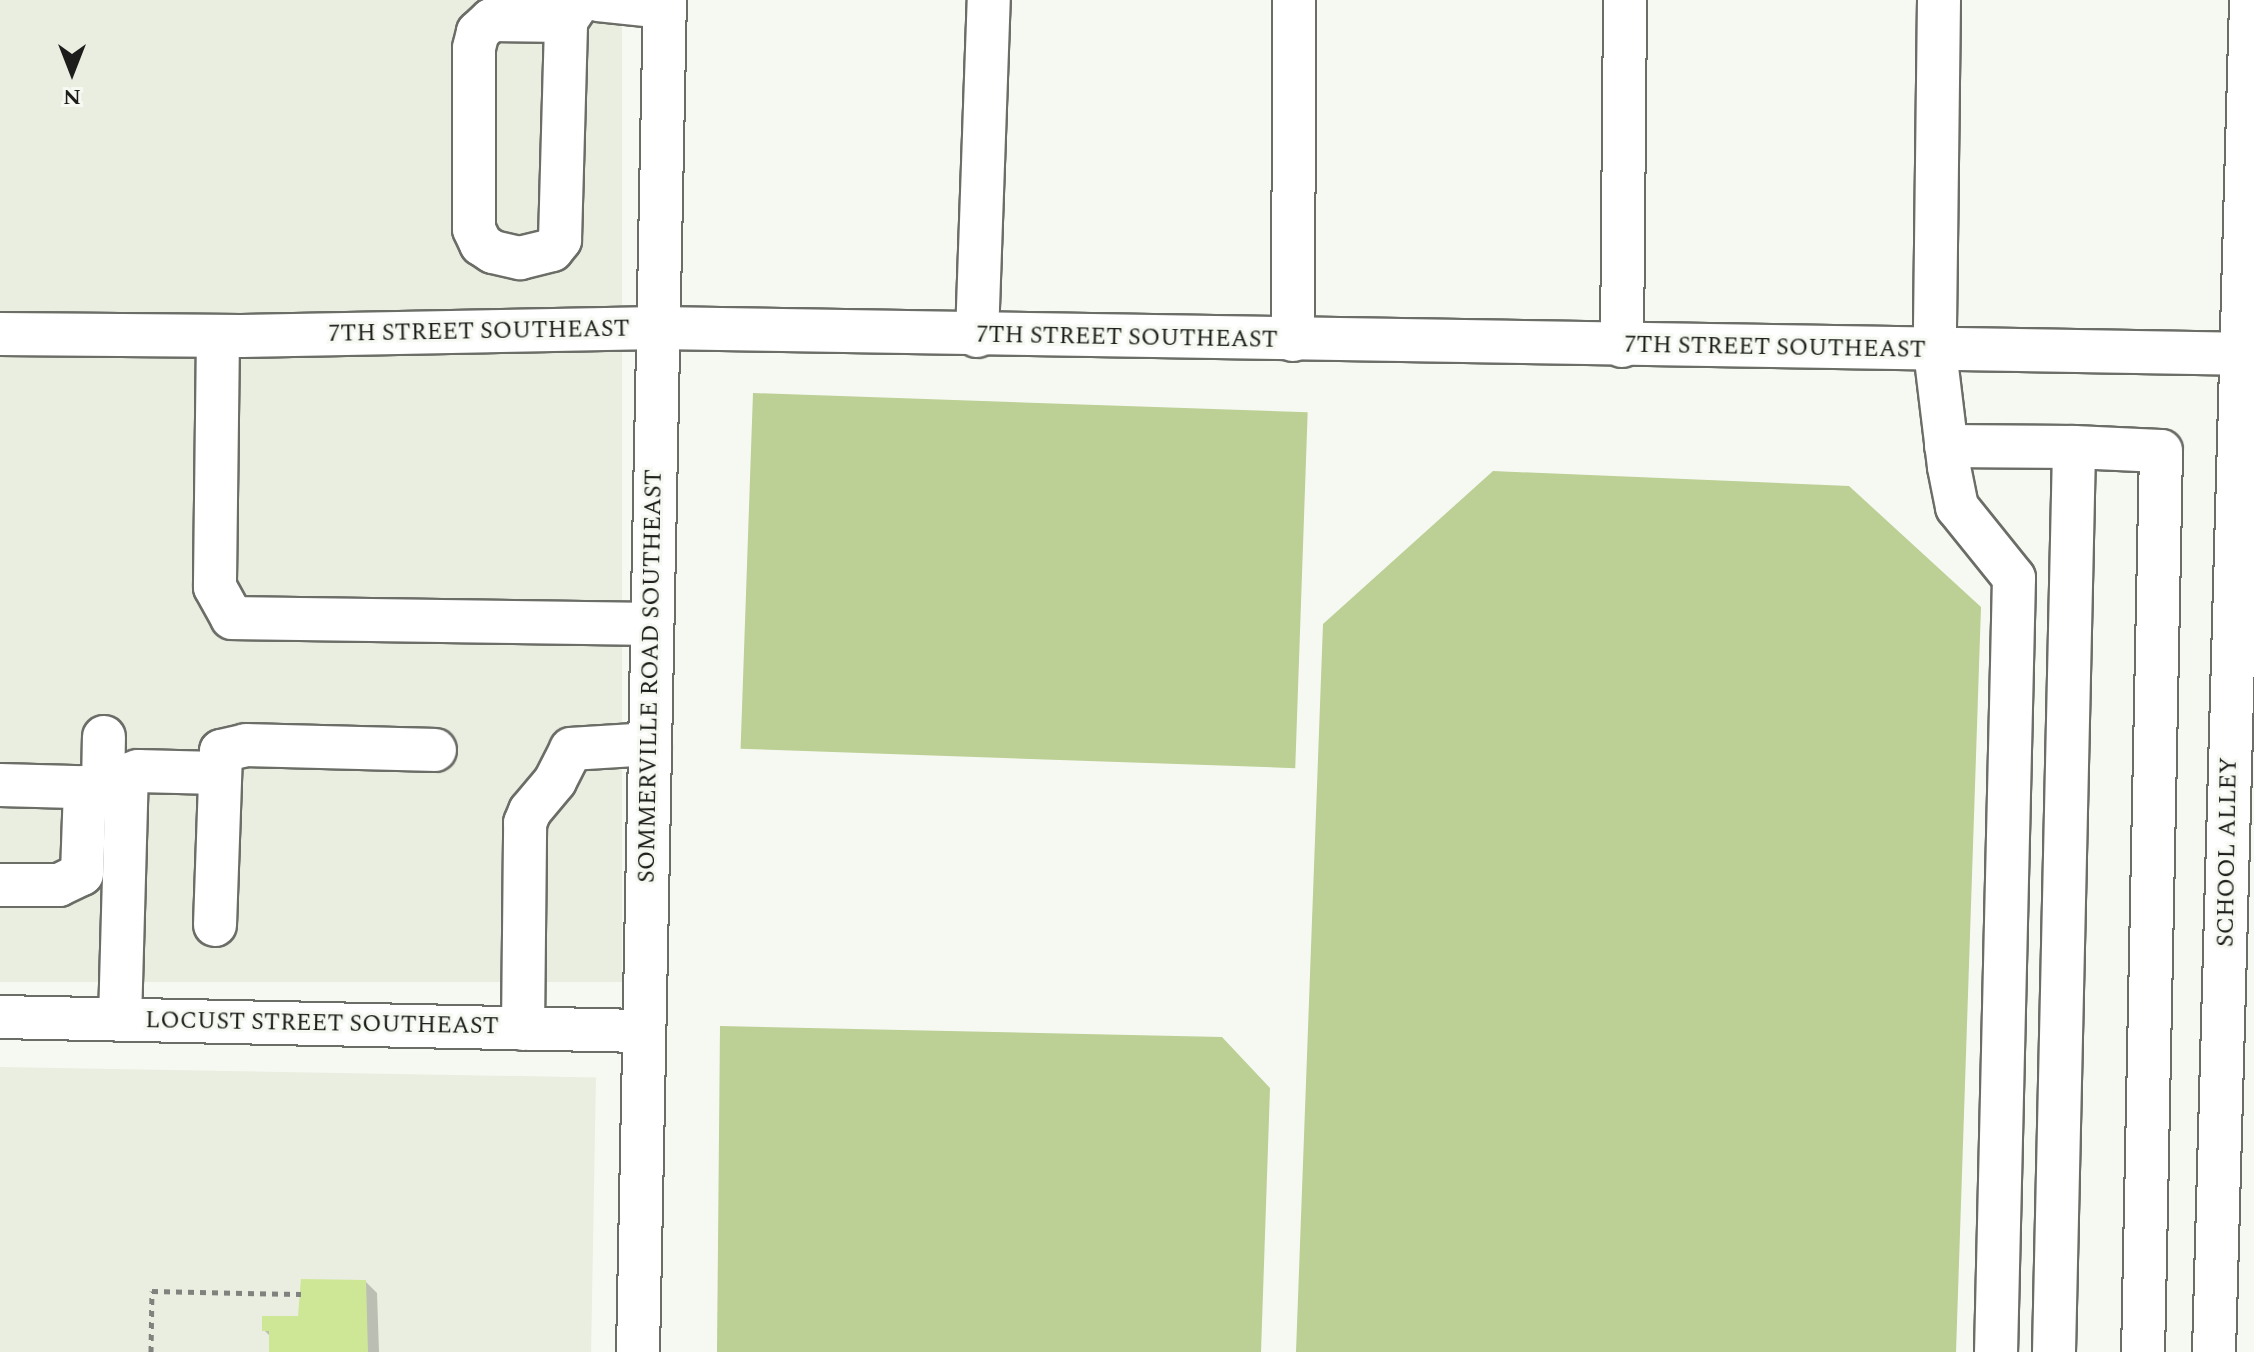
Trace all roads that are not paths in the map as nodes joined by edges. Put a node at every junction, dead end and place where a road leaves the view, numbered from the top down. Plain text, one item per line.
1 (989, 0) edge
2 (1294, 0) edge
3 (1625, 0) edge
4 (1939, 0) edge
5 (2251, 0) edge
6 (665, 3) edge
7 (581, 7) edge
8 (658, 328) junction
9 (0, 334) edge
10 (218, 336) junction
11 (977, 336) junction
12 (1293, 340) junction
13 (1622, 346) junction
14 (1935, 351) junction
15 (2248, 353) edge
16 (1946, 446) junction
17 (2074, 447) junction
18 (652, 624) junction
19 (104, 737) dead end
20 (650, 744) junction
21 (435, 750) dead end
22 (217, 773) junction
23 (0, 785) edge
24 (104, 787) junction
25 (0, 885) edge
26 (215, 925) dead end
27 (0, 1017) edge
28 (120, 1020) junction
29 (523, 1029) junction
30 (644, 1031) junction
31 (638, 1352) edge
32 (1996, 1352) edge
33 (2054, 1352) edge
34 (2143, 1352) edge
35 (2214, 1352) edge

1 - 11 street
2 - 12 street
3 - 13 street
4 - 14 street
5 - 15 street, SCHOOL ALLEY
6 - 7 street
6 - 8 street, SOMMERVILLE ROAD SOUTHEAST
7 - 7 street
8 - 10 street, 7TH STREET SOUTHEAST
8 - 11 street, 7TH STREET SOUTHEAST
8 - 18 street, SOMMERVILLE ROAD SOUTHEAST
9 - 10 street, 7TH STREET SOUTHEAST
10 - 18 street
11 - 12 street, 7TH STREET SOUTHEAST
12 - 13 street, 7TH STREET SOUTHEAST
13 - 14 street, 7TH STREET SOUTHEAST
14 - 15 street, 7TH STREET SOUTHEAST
14 - 16 street
15 - 35 street, SCHOOL ALLEY
16 - 17 street
16 - 32 street
17 - 33 street
17 - 34 street
18 - 20 street, SOMMERVILLE ROAD SOUTHEAST
19 - 24 street
20 - 29 street
20 - 30 street, SOMMERVILLE ROAD SOUTHEAST
21 - 22 street
22 - 24 street
22 - 26 street
23 - 24 street
24 - 25 street
24 - 28 street
27 - 28 street, LOCUST STREET SOUTHEAST
28 - 29 street, LOCUST STREET SOUTHEAST
29 - 30 street, LOCUST STREET SOUTHEAST
30 - 31 street, SOMMERVILLE ROAD SOUTHEAST

